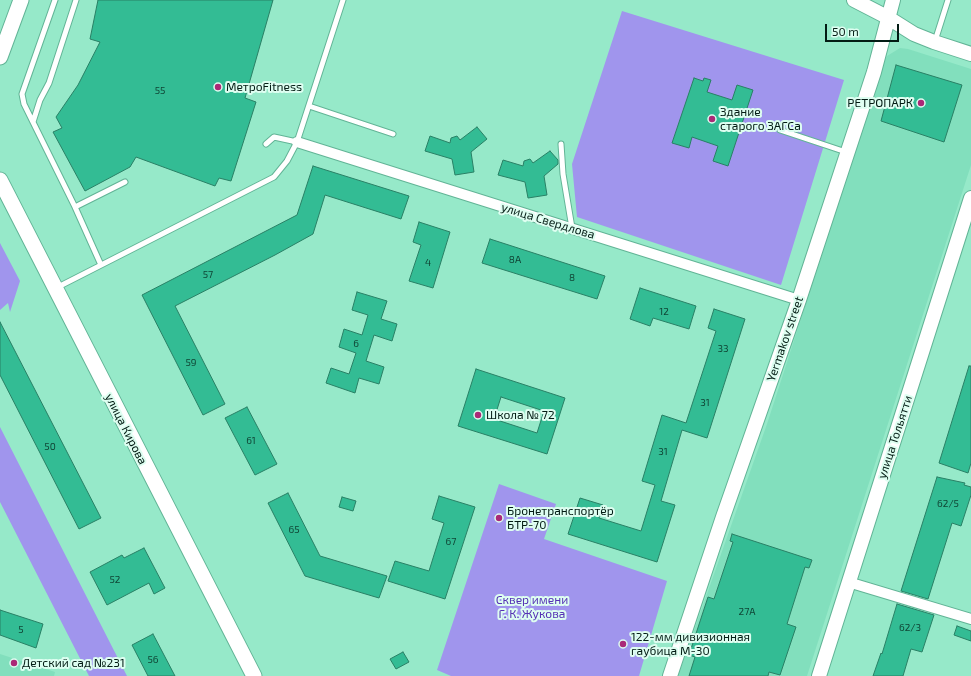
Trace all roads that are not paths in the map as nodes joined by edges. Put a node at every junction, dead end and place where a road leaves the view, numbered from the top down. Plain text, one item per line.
1 (21, 0) edge
2 (55, 0) edge
3 (76, 0) edge
4 (343, 0) edge
5 (854, 0) edge
6 (893, 0) edge
7 (948, 0) edge
8 (887, 17) junction
9 (934, 42) junction
10 (971, 54) edge
11 (0, 57) edge
12 (308, 106) junction
13 (33, 122) junction
14 (780, 130) dead end
15 (393, 134) dead end
16 (297, 142) junction
17 (266, 144) dead end
18 (561, 144) dead end
19 (847, 153) junction
20 (0, 180) edge
21 (125, 182) dead end
22 (971, 198) edge
23 (75, 207) junction
24 (572, 228) junction
25 (101, 265) junction
26 (55, 289) junction
27 (799, 300) junction
28 (848, 582) junction
29 (971, 619) edge
30 (254, 676) edge
31 (670, 676) edge
32 (819, 676) edge

1 - 11 main road
2 - 13 lane
3 - 13 lane
4 - 12 lane
5 - 8 street
6 - 8 street, Yermakov street
7 - 9 lane
8 - 9 street
8 - 19 street, Yermakov street
9 - 10 street
12 - 15 lane
12 - 16 lane
13 - 23 lane
14 - 19 lane
16 - 17 lane
16 - 24 street, улица Свердлова
16 - 25 lane
18 - 24 lane
19 - 27 street, Yermakov street
20 - 26 main road, улица Кирова
21 - 23 lane
22 - 28 street, улица Тольятти
23 - 25 lane
24 - 27 street, улица Свердлова
25 - 26 lane
26 - 30 main road, улица Кирова
27 - 31 street, Yermakov street
28 - 29 street
28 - 32 street, улица Тольятти

